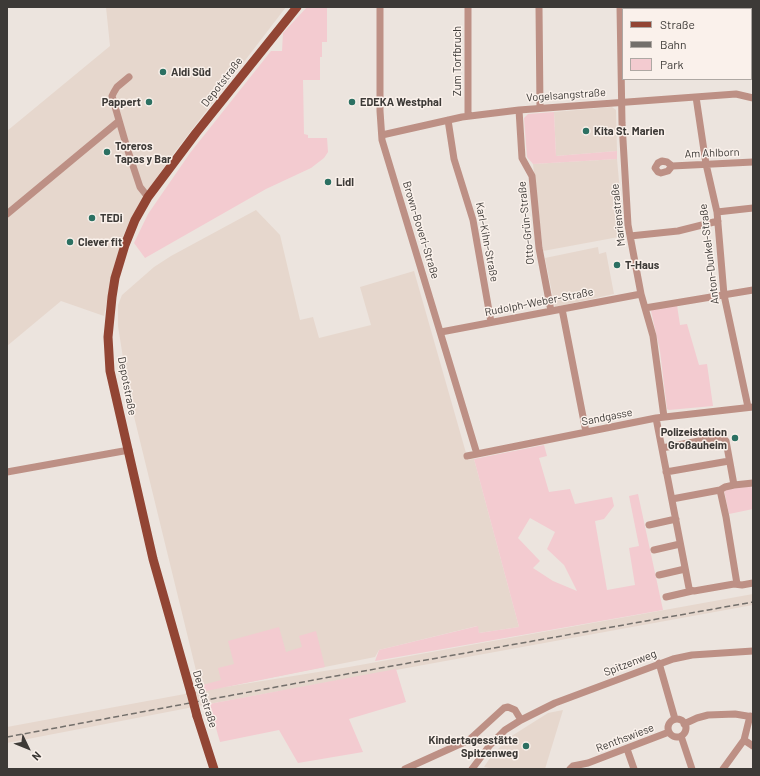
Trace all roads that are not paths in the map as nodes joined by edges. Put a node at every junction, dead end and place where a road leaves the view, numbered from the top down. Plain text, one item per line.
1 (297, 7) edge
2 (380, 7) edge
3 (468, 7) edge
4 (539, 7) edge
5 (620, 7) edge
6 (622, 48) edge
7 (129, 78) dead end
8 (696, 97) junction
9 (753, 98) edge
10 (621, 103) junction
11 (540, 108) junction
12 (519, 110) junction
13 (468, 116) junction
14 (448, 120) junction
15 (119, 121) junction
16 (382, 134) junction
17 (753, 162) edge
18 (706, 164) junction
19 (672, 166) dead end
20 (148, 197) junction
21 (753, 208) edge
22 (717, 212) junction
23 (7, 214) edge
24 (718, 221) junction
25 (630, 236) junction
26 (753, 290) edge
27 (641, 294) junction
28 (724, 295) junction
29 (645, 308) junction
30 (562, 309) junction
31 (551, 311) junction
32 (491, 322) junction
33 (441, 332) junction
34 (751, 407) edge
35 (664, 417) junction
36 (656, 418) junction
37 (586, 432) junction
38 (662, 448) junction
39 (129, 450) junction
40 (477, 454) junction
41 (467, 456) dead end
42 (729, 461) junction
43 (7, 472) edge
44 (666, 472) junction
45 (753, 483) edge
46 (734, 485) junction
47 (720, 490) junction
48 (672, 500) junction
49 (676, 519) junction
50 (650, 525) dead end
51 (680, 544) junction
52 (654, 550) dead end
53 (685, 569) junction
54 (659, 575) dead end
55 (753, 583) edge
56 (737, 584) junction
57 (692, 591) junction
58 (666, 597) dead end
59 (753, 651) edge
60 (659, 663) junction
61 (752, 716) edge
62 (521, 720) junction
63 (674, 720) junction
64 (684, 724) junction
65 (669, 732) junction
66 (681, 736) junction
67 (744, 740) junction
68 (753, 746) edge
69 (626, 749) junction
70 (587, 766) edge
71 (727, 768) edge
72 (214, 769) edge
73 (405, 769) edge
74 (472, 769) edge
75 (570, 769) edge
76 (634, 769) edge
77 (692, 769) edge

1 - 20 main road, Depotstraße
2 - 16 street, Brown-Boveri-Straße
3 - 13 street, Zum Torfbruch
4 - 11 street
5 - 6 street, Marienstraße
6 - 10 street, Marienstraße
7 - 15 street
8 - 9 street, Vogelsangstraße
8 - 10 street, Vogelsangstraße
8 - 18 street, Anton-Dunkel-Straße
10 - 11 street, Vogelsangstraße
10 - 25 street, Marienstraße
11 - 12 street, Vogelsangstraße
12 - 13 street, Vogelsangstraße
12 - 31 street, Otto-Grün-Straße
13 - 14 street, Vogelsangstraße
14 - 16 street, Vogelsangstraße
14 - 32 street, Karl-Kihn-Straße
15 - 20 street
15 - 23 street
16 - 33 street, Brown-Boveri-Straße
17 - 18 street, Am Ahlborn
18 - 19 street, Am Ahlborn
18 - 22 street, Anton-Dunkel-Straße
20 - 39 main road, Depotstraße
21 - 22 street
22 - 24 street, Anton-Dunkel-Straße
24 - 25 street
24 - 28 street, Anton-Dunkel-Straße
25 - 27 street, Marienstraße
26 - 28 street
27 - 29 street, Marienstraße
27 - 30 street, Rudolph-Weber-Straße
28 - 29 street
28 - 34 street, Anton-Dunkel-Straße
29 - 35 street, Marienstraße
30 - 31 street, Rudolph-Weber-Straße
30 - 37 street
31 - 32 street, Rudolph-Weber-Straße
32 - 33 street, Rudolph-Weber-Straße
33 - 40 street, Brown-Boveri-Straße
34 - 35 street, Sandgasse
35 - 36 street, Sandgasse
36 - 37 street, Sandgasse
36 - 38 street
37 - 40 street, Sandgasse
38 - 42 street
38 - 44 street
39 - 43 street
39 - 72 main road, Depotstraße, bridge
40 - 41 street, Sandgasse
42 - 44 street
42 - 46 street
44 - 48 street
45 - 46 street
46 - 47 street
47 - 48 street
47 - 56 street
48 - 49 street
49 - 50 street
49 - 51 street
51 - 52 street
51 - 53 street
53 - 54 street
53 - 57 street
55 - 56 street
56 - 57 street
57 - 58 street
59 - 60 street, Spitzenweg
60 - 62 street, Spitzenweg
60 - 63 street
61 - 64 street
61 - 67 street
62 - 73 street
62 - 74 street, Spitzenweg
63 - 64 street
63 - 65 street, Renthswiese
64 - 66 street
65 - 66 street, Renthswiese
65 - 69 street, Renthswiese
66 - 77 street
67 - 68 street
67 - 71 street
69 - 70 street, Renthswiese
69 - 76 street
70 - 75 street, Renthswiese

